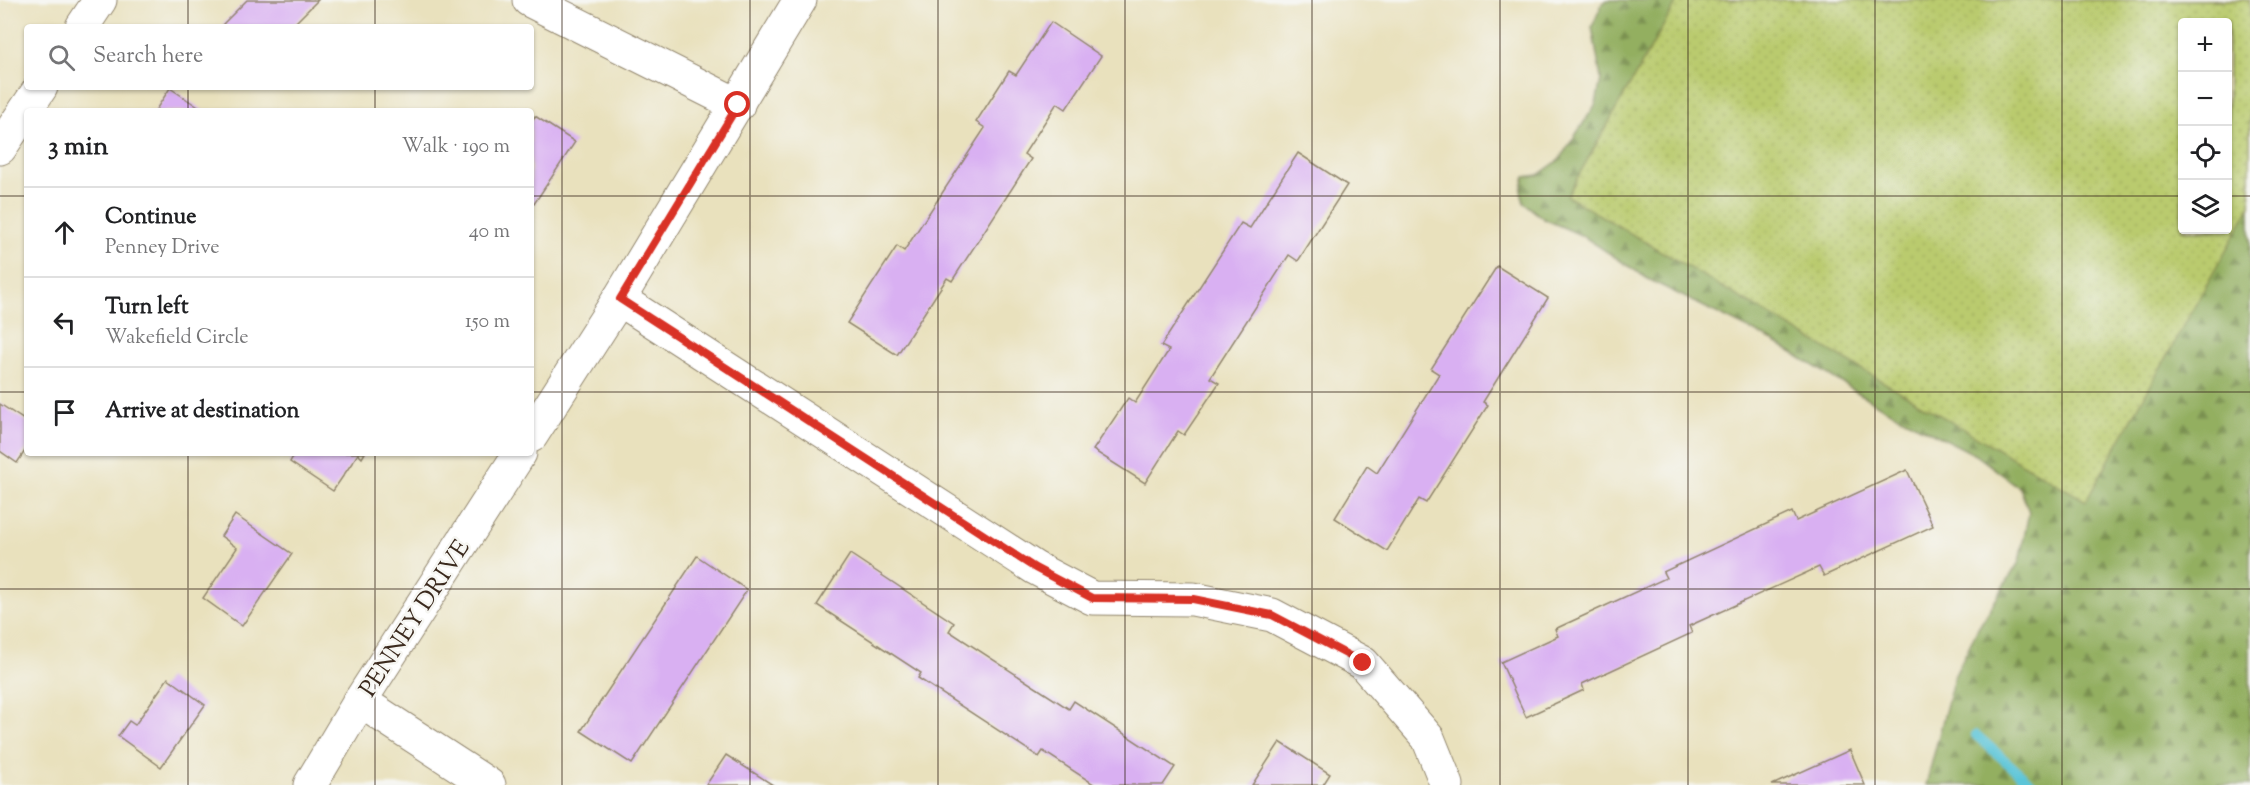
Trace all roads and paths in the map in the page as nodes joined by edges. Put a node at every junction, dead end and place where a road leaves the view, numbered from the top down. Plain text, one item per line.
1 (100, 0) edge
2 (529, 0) edge
3 (800, 0) edge
4 (84, 24) edge
5 (39, 90) edge
6 (738, 105) junction
7 (27, 108) edge
8 (24, 112) edge
9 (0, 148) edge
10 (620, 299) junction
11 (534, 431) edge
12 (518, 456) edge
13 (360, 701) junction
14 (310, 785) edge
15 (489, 785) edge
16 (1447, 785) edge

1 - 4 street
2 - 6 street
3 - 6 street
5 - 7 street
6 - 10 street
8 - 9 street
10 - 11 street
10 - 16 street
12 - 13 street, PENNEY DRIVE
13 - 14 street, PENNEY DRIVE
13 - 15 street

